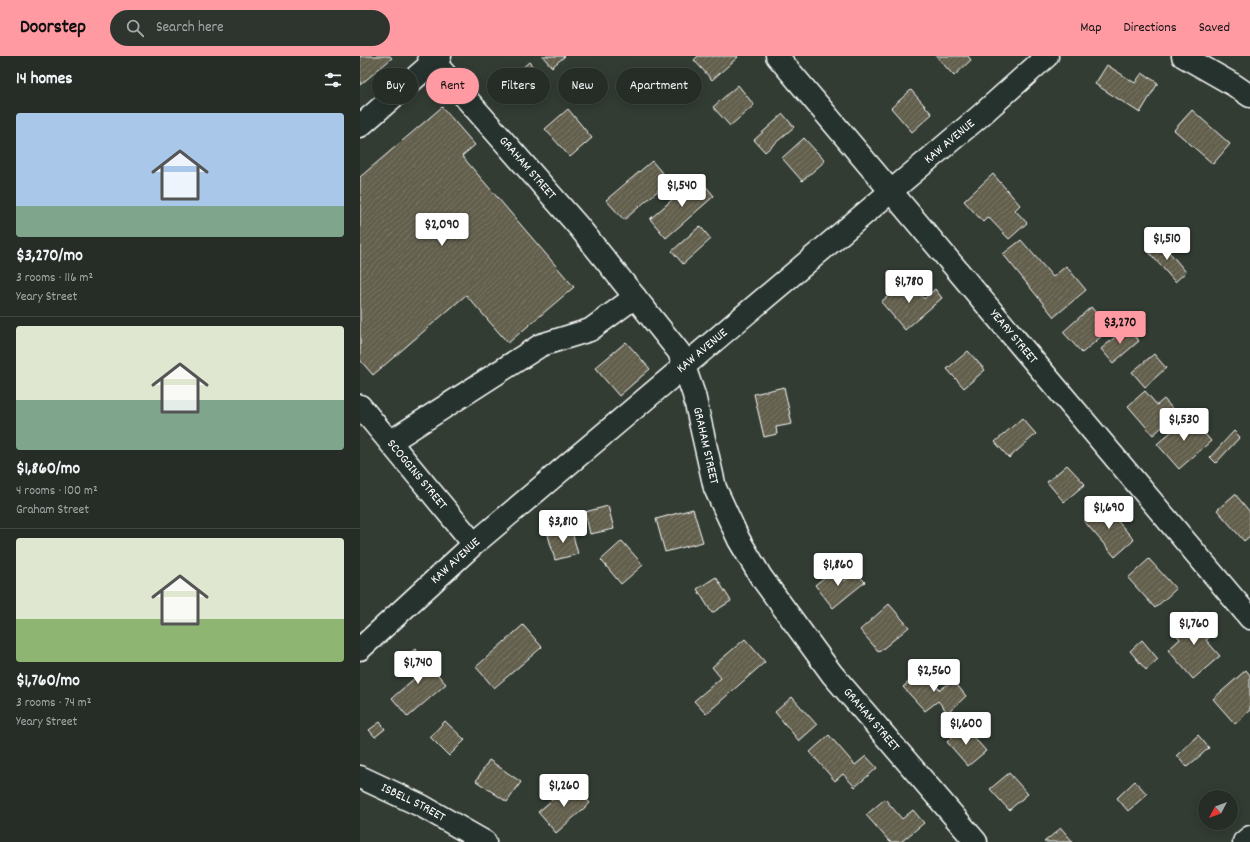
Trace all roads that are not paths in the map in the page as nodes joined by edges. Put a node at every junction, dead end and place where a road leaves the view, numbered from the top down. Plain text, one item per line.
1 (777, 56) edge
2 (1047, 56) edge
3 (1183, 56) edge
4 (434, 58) edge
5 (1250, 96) edge
6 (360, 126) edge
7 (890, 192) junction
8 (635, 297) junction
9 (685, 366) junction
10 (360, 406) edge
11 (390, 442) junction
12 (474, 544) junction
13 (1250, 618) edge
14 (360, 650) edge
15 (360, 777) edge
16 (1250, 837) edge
17 (485, 842) edge
18 (976, 842) edge
19 (1244, 842) edge

1 - 7 street, YEARY STREET
2 - 7 street, KAW AVENUE
3 - 5 street
4 - 6 street
4 - 8 street, GRAHAM STREET
7 - 9 street, KAW AVENUE
7 - 13 street, YEARY STREET
8 - 9 street, GRAHAM STREET
8 - 11 street
9 - 12 street, KAW AVENUE
9 - 18 street, GRAHAM STREET
10 - 11 street, SCOGGINS STREET
11 - 12 street, SCOGGINS STREET
12 - 14 street, KAW AVENUE
15 - 17 street, ISBELL STREET
16 - 19 street

